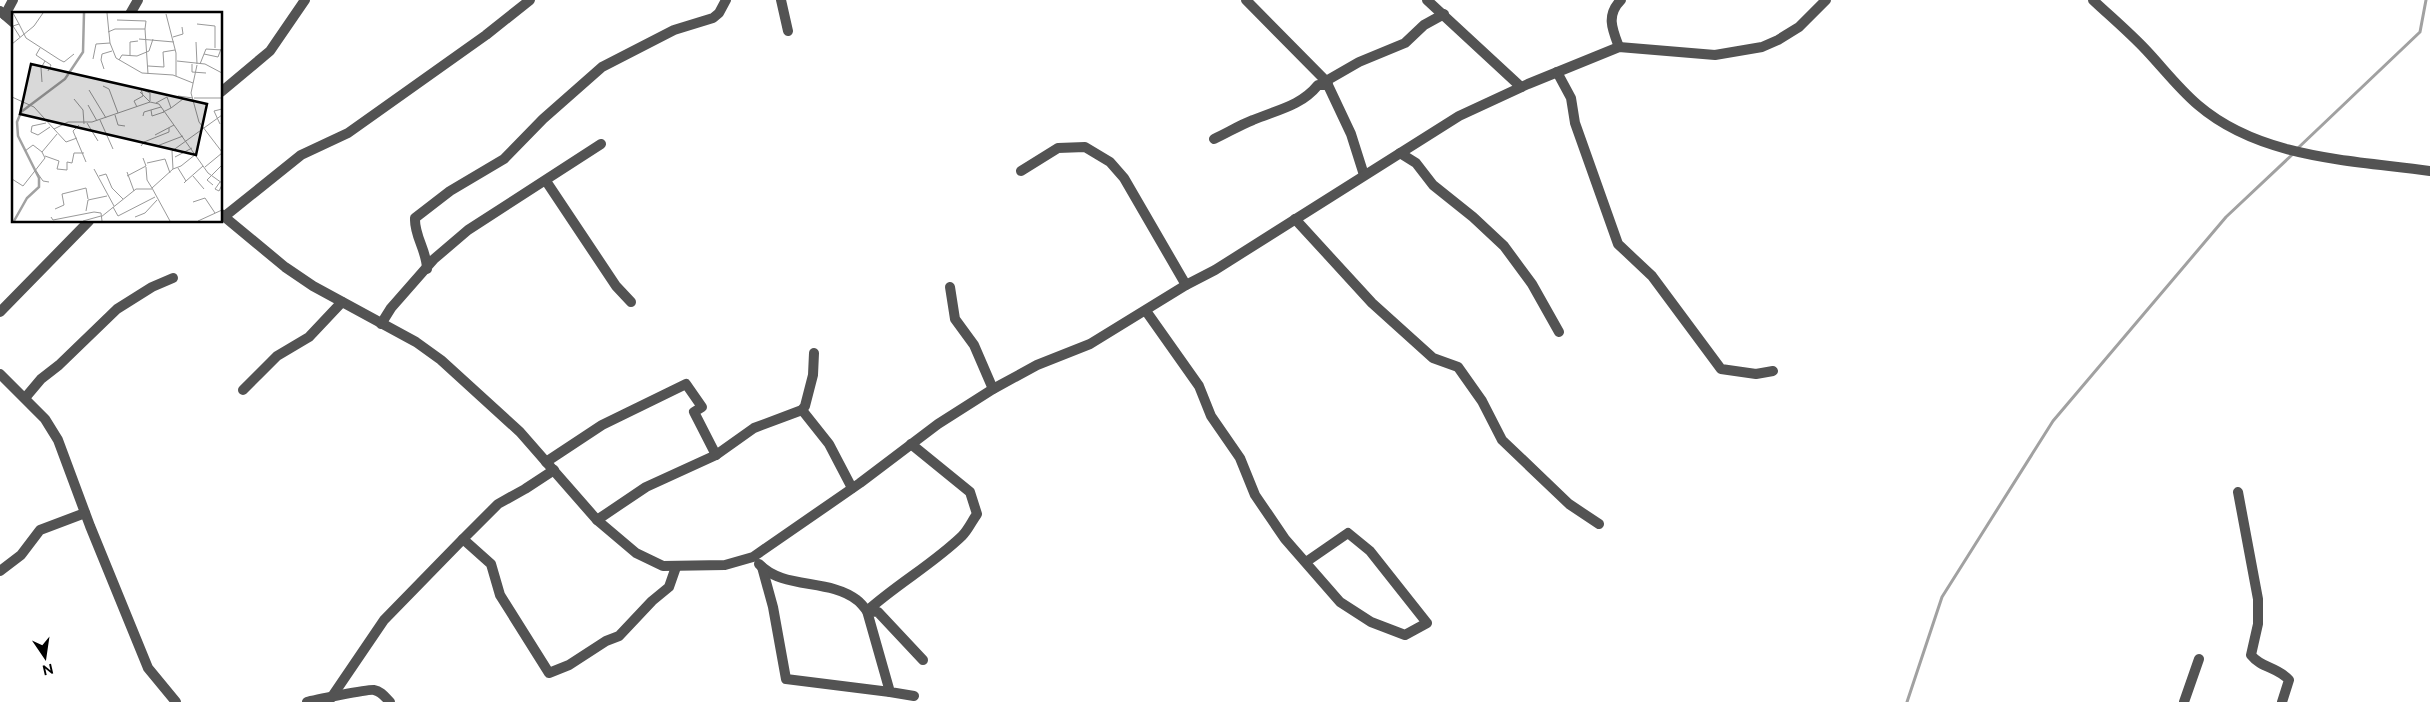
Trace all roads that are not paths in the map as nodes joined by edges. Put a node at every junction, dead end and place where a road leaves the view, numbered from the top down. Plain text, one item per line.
1 (13, 0) edge
2 (138, 0) edge
3 (305, 0) edge
4 (530, 0) edge
5 (726, 0) edge
6 (781, 0) edge
7 (1246, 0) edge
8 (1427, 0) edge
9 (1621, 0) edge
10 (1826, 0) edge
11 (2093, 0) edge
12 (131, 12) edge
13 (2, 13) edge
14 (1444, 14) junction
15 (12, 21) edge
16 (788, 31) dead end
17 (1619, 47) junction
18 (1557, 72) junction
19 (1327, 83) junction
20 (1521, 87) junction
21 (222, 91) edge
22 (1214, 139) dead end
23 (601, 144) dead end
24 (1400, 153) junction
25 (1020, 171) dead end
26 (2430, 171) edge
27 (1364, 175) junction
28 (546, 181) junction
29 (223, 215) edge
30 (1294, 219) junction
31 (88, 222) edge
32 (427, 269) junction
33 (173, 278) dead end
34 (1186, 285) junction
35 (950, 288) dead end
36 (342, 302) junction
37 (631, 302) dead end
38 (1146, 311) junction
39 (0, 312) edge
40 (381, 324) junction
41 (1558, 332) dead end
42 (814, 353) dead end
43 (1773, 371) dead end
44 (0, 374) edge
45 (993, 389) junction
46 (243, 390) dead end
47 (26, 398) junction
48 (802, 410) junction
49 (911, 444) junction
50 (716, 455) junction
51 (546, 462) junction
52 (554, 470) junction
53 (852, 488) junction
54 (2238, 492) dead end
55 (85, 512) junction
56 (597, 520) junction
57 (1599, 524) dead end
58 (462, 539) junction
59 (753, 557) junction
60 (1306, 562) junction
61 (676, 567) junction
62 (762, 567) junction
63 (0, 571) edge
64 (868, 611) junction
65 (2199, 659) dead end
66 (923, 660) dead end
67 (890, 692) junction
68 (914, 696) dead end
69 (331, 698) junction
70 (176, 702) edge
71 (307, 702) edge
72 (390, 702) edge
73 (2184, 702) edge
74 (2282, 702) edge

1 - 13 street
2 - 12 street
3 - 21 street
4 - 29 street
5 - 32 street
6 - 16 street
7 - 19 street
8 - 14 street
9 - 17 street
10 - 17 street
11 - 26 street
13 - 15 street
14 - 19 street
14 - 20 street
17 - 18 street
18 - 20 street
18 - 43 street
19 - 22 street
19 - 27 street
20 - 24 street
23 - 28 street
24 - 27 street
24 - 41 street
25 - 34 street
27 - 30 street
28 - 32 street
28 - 37 street
29 - 36 street
30 - 34 street
30 - 57 street
31 - 39 street
32 - 40 street
33 - 47 street
34 - 38 street
35 - 45 street
36 - 40 street
36 - 46 street
38 - 45 street
38 - 60 street
40 - 51 street
42 - 48 street
44 - 47 street
45 - 49 street
47 - 55 street
48 - 50 street
48 - 53 street
49 - 53 street
49 - 64 street
50 - 51 street
50 - 56 street
51 - 52 street
52 - 56 street
52 - 58 street
53 - 59 street
54 - 74 street
55 - 63 street
55 - 70 street
56 - 61 street
58 - 61 street
58 - 69 street
59 - 61 street
59 - 62 street
60 - 60 street
62 - 64 street
62 - 67 street
64 - 66 street
64 - 67 street
65 - 73 street
67 - 68 street
69 - 71 street
69 - 72 street

